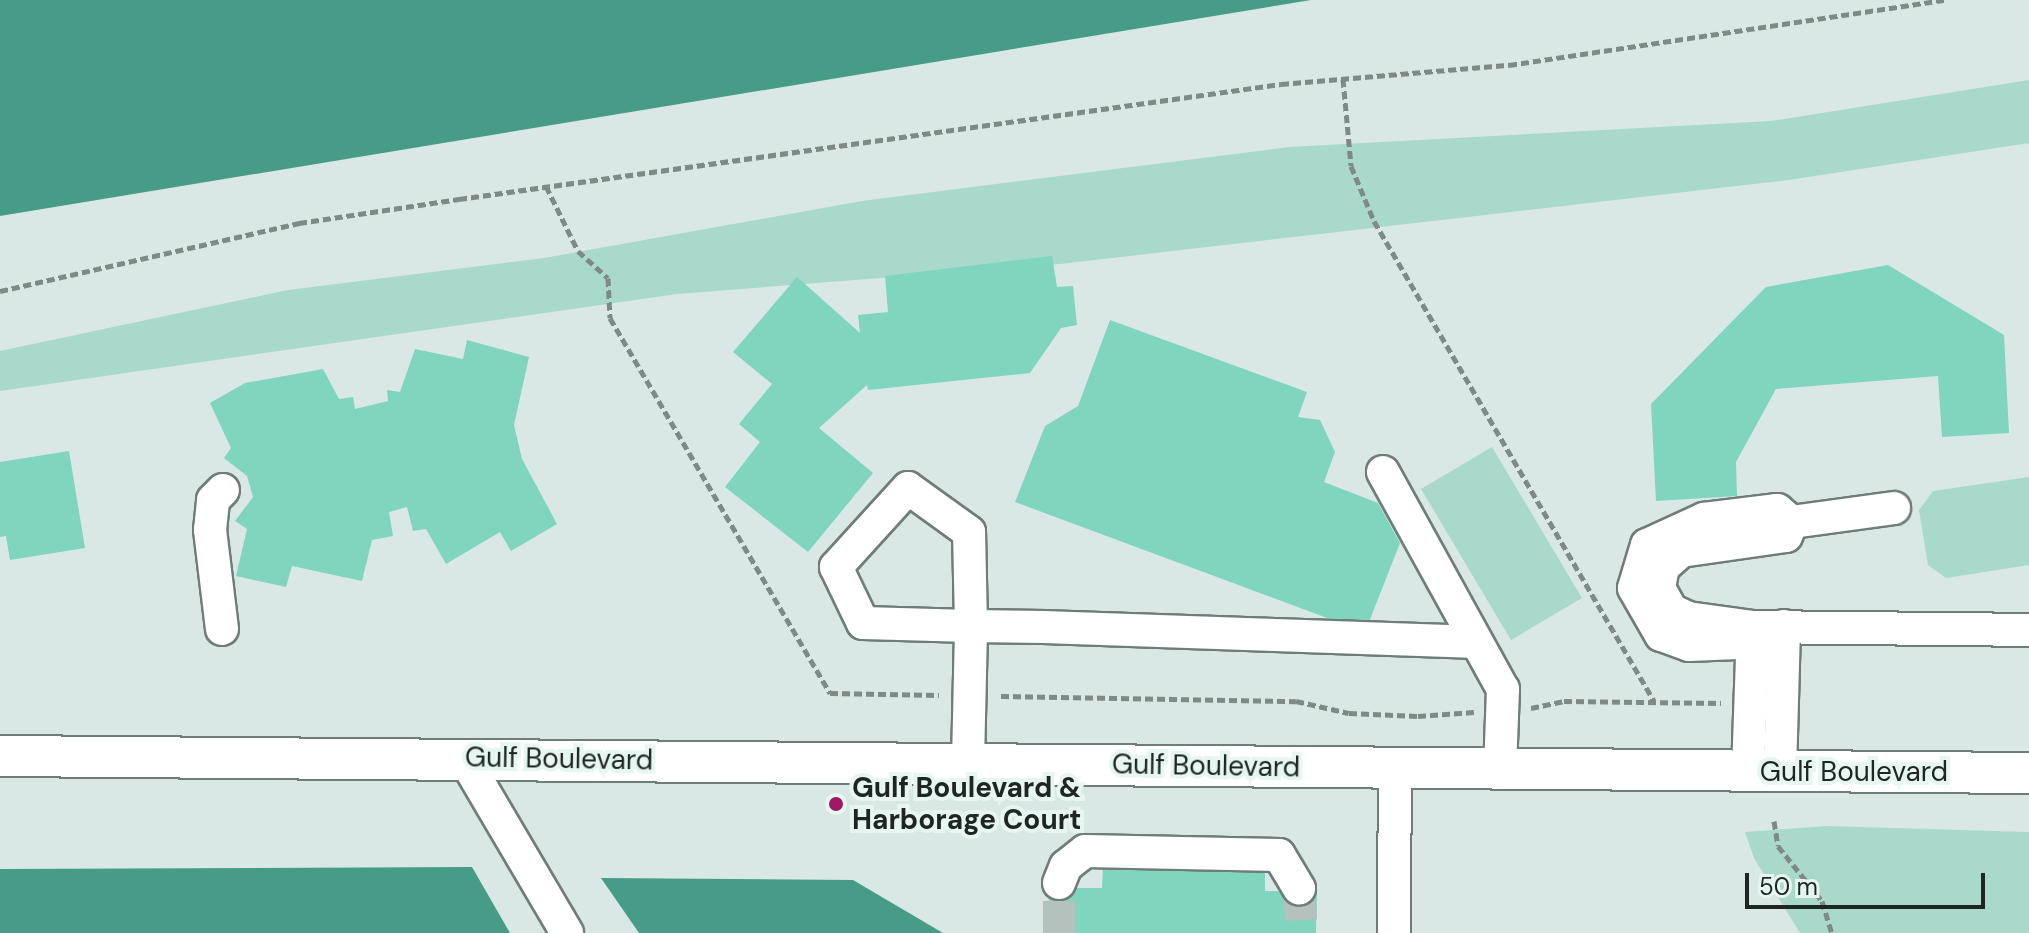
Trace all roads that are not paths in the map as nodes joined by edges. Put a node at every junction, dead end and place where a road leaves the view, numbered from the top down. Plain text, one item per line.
1 (1383, 472) dead end
2 (223, 490) dead end
3 (1894, 508) dead end
4 (971, 626) junction
5 (1769, 626) junction
6 (222, 629) dead end
7 (2029, 630) edge
8 (1476, 642) junction
9 (0, 756) edge
10 (464, 758) junction
11 (968, 762) junction
12 (1395, 768) junction
13 (1500, 769) junction
14 (1764, 772) junction
15 (2029, 773) edge
16 (1059, 883) tunnel mouth
17 (1299, 888) tunnel mouth
18 (567, 933) edge
19 (1394, 933) edge

1 - 8 street
2 - 6 street
3 - 5 street
4 - 4 street
4 - 8 street
4 - 11 street
5 - 7 street
5 - 14 street
5 - 14 street
8 - 13 street
9 - 10 main road, Gulf Boulevard
10 - 11 main road, Gulf Boulevard
10 - 18 street
11 - 12 main road, Gulf Boulevard
12 - 13 main road, Gulf Boulevard
12 - 19 street
13 - 14 main road, Gulf Boulevard
14 - 15 main road, Gulf Boulevard
16 - 17 street

